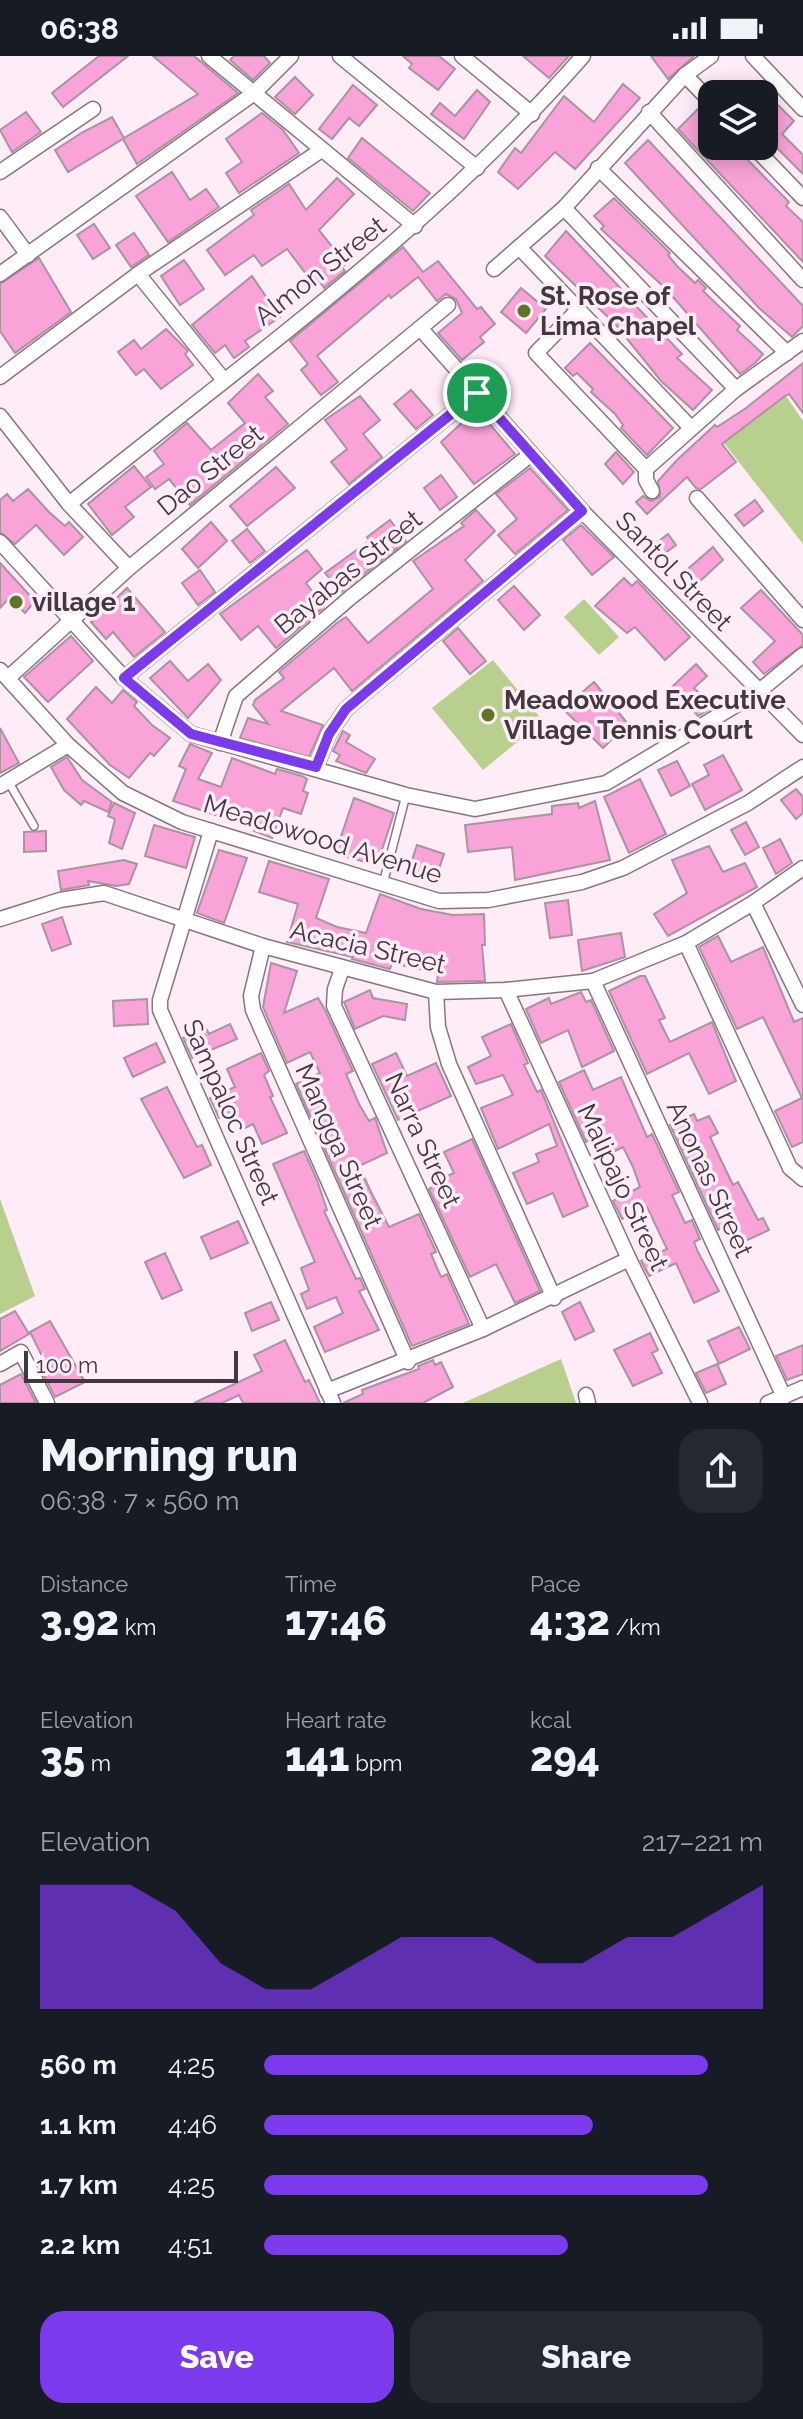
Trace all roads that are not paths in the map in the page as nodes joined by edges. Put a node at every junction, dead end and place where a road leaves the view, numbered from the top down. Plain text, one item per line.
1 (209, 56) edge
2 (291, 56) edge
3 (340, 56) edge
4 (462, 56) edge
5 (583, 56) edge
6 (711, 56) edge
7 (753, 56) edge
8 (685, 75) junction
9 (698, 88) edge
10 (253, 94) junction
11 (93, 109) dead end
12 (803, 109) edge
13 (649, 112) junction
14 (532, 114) junction
15 (320, 151) junction
16 (766, 160) edge
17 (477, 168) junction
18 (598, 168) junction
19 (0, 172) edge
20 (803, 198) edge
21 (564, 208) junction
22 (0, 217) edge
23 (415, 226) junction
24 (519, 247) junction
25 (28, 255) junction
26 (494, 269) dead end
27 (0, 274) edge
28 (138, 274) junction
29 (803, 280) edge
30 (448, 305) dead end
31 (579, 309) junction
32 (420, 328) junction
33 (803, 341) edge
34 (787, 353) junction
35 (0, 377) edge
36 (223, 379) junction
37 (736, 389) junction
38 (477, 393) junction
39 (0, 416) edge
40 (691, 428) junction
41 (530, 455) junction
42 (646, 469) junction
43 (652, 491) dead end
44 (697, 498) dead end
45 (69, 504) junction
46 (582, 511) junction
47 (0, 542) edge
48 (129, 568) junction
49 (803, 620) edge
50 (70, 622) junction
51 (803, 655) edge
52 (4, 674) edge
53 (124, 678) junction
54 (758, 692) junction
55 (803, 735) edge
56 (220, 743) junction
57 (68, 745) junction
58 (316, 767) junction
59 (803, 767) edge
60 (4, 783) edge
61 (406, 795) junction
62 (34, 826) dead end
63 (211, 831) junction
64 (803, 868) edge
65 (383, 884) junction
66 (753, 903) junction
67 (187, 918) junction
68 (0, 919) edge
69 (686, 943) junction
70 (263, 946) junction
71 (342, 969) junction
72 (593, 981) junction
73 (506, 990) junction
74 (436, 992) junction
75 (803, 1005) edge
76 (803, 1179) edge
77 (629, 1259) junction
78 (554, 1298) junction
79 (483, 1329) junction
80 (408, 1362) junction
81 (0, 1364) edge
82 (803, 1388) edge
83 (330, 1397) edge
84 (784, 1397) junction
85 (47, 1403) edge
86 (700, 1403) edge
87 (768, 1403) edge

1 - 10 street
2 - 10 street
3 - 17 street
4 - 14 street
5 - 14 street, Almon Street
6 - 8 street
7 - 12 street
8 - 9 street
8 - 13 street
10 - 15 street
10 - 25 street
11 - 19 street
13 - 18 street
13 - 29 street
14 - 17 street, Almon Street
15 - 23 street
15 - 28 street
16 - 20 street
17 - 23 street, Almon Street
18 - 21 street
18 - 34 street
21 - 24 street
21 - 37 street
22 - 25 street
23 - 36 street, Almon Street
24 - 26 street
24 - 31 street
25 - 27 street
28 - 35 street
28 - 36 street
30 - 32 street, Dao Street
31 - 40 street
31 - 42 street
32 - 38 street, Santol Street
32 - 48 street, Dao Street
33 - 34 street
34 - 37 street
36 - 45 street, Almon Street
37 - 40 street
38 - 41 street, Santol Street
38 - 53 street
39 - 45 street
40 - 42 street
41 - 46 street, Santol Street
41 - 56 street, Bayabas Street
42 - 43 street
44 - 49 street
45 - 48 street
46 - 54 street, Santol Street
46 - 58 street
47 - 50 street
48 - 50 street, Dao Street
50 - 52 street, Dao Street
50 - 53 street
51 - 54 street
52 - 57 street, Meadowood Avenue
53 - 56 street
54 - 55 street, Santol Street
54 - 61 street
56 - 58 street
57 - 60 street
57 - 63 street, Meadowood Avenue
58 - 61 street
59 - 65 street, Meadowood Avenue
60 - 62 lane
61 - 65 lane
63 - 65 street, Meadowood Avenue
63 - 67 street, Sampaloc Street
64 - 66 street, Acacia Street
66 - 69 street, Acacia Street
66 - 75 street
67 - 68 street, Acacia Street
67 - 70 street, Acacia Street
67 - 83 street, Sampaloc Street
69 - 72 street, Acacia Street
69 - 76 street
70 - 71 street, Acacia Street
70 - 80 street, Mangga Street
71 - 74 street, Acacia Street
71 - 79 street, Narra Street
72 - 73 street, Acacia Street
72 - 84 street, Anonas Street
73 - 74 street, Acacia Street
73 - 77 street, Malipajo Street
74 - 78 street
77 - 78 street
77 - 86 street, Malipajo Street
78 - 79 street
79 - 80 street
80 - 83 street
81 - 85 street
82 - 84 street
84 - 87 street

